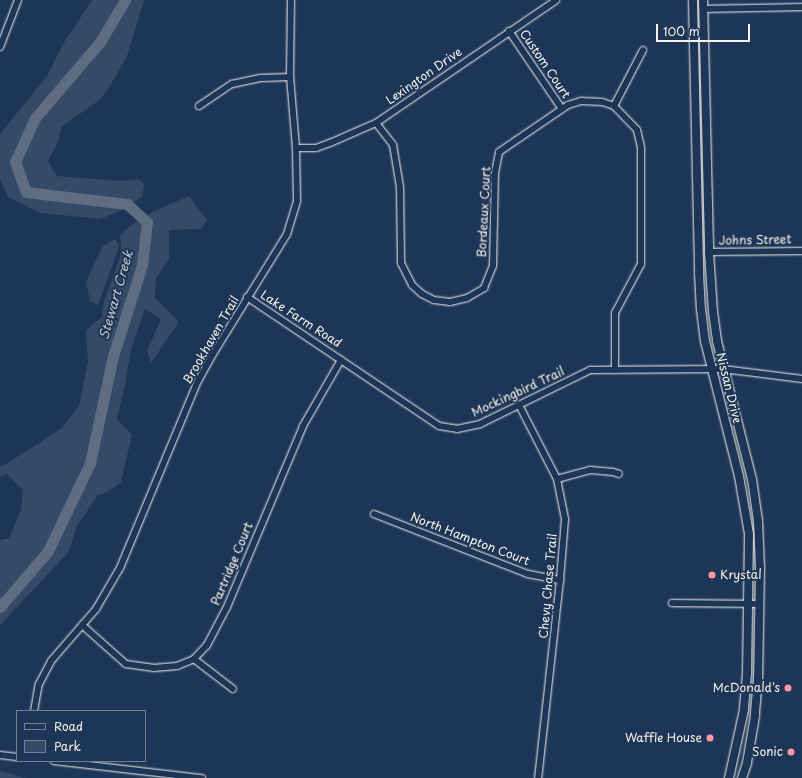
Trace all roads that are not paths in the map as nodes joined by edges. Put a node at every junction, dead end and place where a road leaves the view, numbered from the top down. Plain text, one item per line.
1 (18, 0) edge
2 (291, 0) edge
3 (556, 0) edge
4 (693, 0) edge
5 (703, 0) edge
6 (802, 7) edge
7 (704, 10) junction
8 (509, 31) junction
9 (0, 47) edge
10 (643, 50) dead end
11 (290, 77) junction
12 (199, 106) dead end
13 (614, 106) junction
14 (562, 109) junction
15 (376, 123) junction
16 (296, 148) junction
17 (802, 251) edge
18 (709, 252) junction
19 (247, 298) junction
20 (342, 360) junction
21 (713, 369) junction
22 (723, 369) junction
23 (615, 370) junction
24 (802, 379) edge
25 (519, 405) junction
26 (619, 474) dead end
27 (556, 479) junction
28 (374, 514) dead end
29 (560, 580) junction
30 (672, 603) dead end
31 (748, 604) junction
32 (760, 604) junction
33 (82, 625) junction
34 (194, 659) junction
35 (233, 689) dead end
36 (34, 710) edge
37 (0, 756) edge
38 (16, 757) edge
39 (63, 762) edge
40 (202, 778) edge
41 (538, 778) edge
42 (729, 778) edge
43 (742, 778) edge

1 - 9 street
2 - 11 street, Brookhaven Trail
3 - 8 street, Lexington Drive
4 - 21 main road, Nissan Drive
5 - 7 main road, Nissan Drive
6 - 7 street
7 - 18 main road, Nissan Drive
8 - 14 street, Custom Court
8 - 15 street, Lexington Drive
10 - 13 street
11 - 12 street
11 - 16 street, Brookhaven Trail
13 - 14 street, Bordeaux Court
13 - 23 street
14 - 15 street, Bordeaux Court
15 - 16 street, Lexington Drive
16 - 19 street, Brookhaven Trail
17 - 18 street, Johns Street
18 - 22 main road, Nissan Drive
19 - 20 street, Lake Farm Road
19 - 33 street, Brookhaven Trail
20 - 25 street, Mockingbird Trail
20 - 34 street, Partridge Court
21 - 22 street, Mockingbird Trail
21 - 23 street, Mockingbird Trail
21 - 31 main road, Nissan Drive
22 - 24 street
22 - 32 main road, Nissan Drive
23 - 25 street, Mockingbird Trail
25 - 27 street, Chevy Chase Trail
26 - 27 street
27 - 29 street, Chevy Chase Trail
28 - 29 street, North Hampton Court
29 - 41 street, Chevy Chase Trail
30 - 31 street
31 - 32 street
31 - 42 main road, Nissan Drive
32 - 43 main road, Nissan Drive
33 - 34 street, Partridge Court
33 - 36 street, Brookhaven Trail
34 - 35 street
37 - 38 street
39 - 40 street

